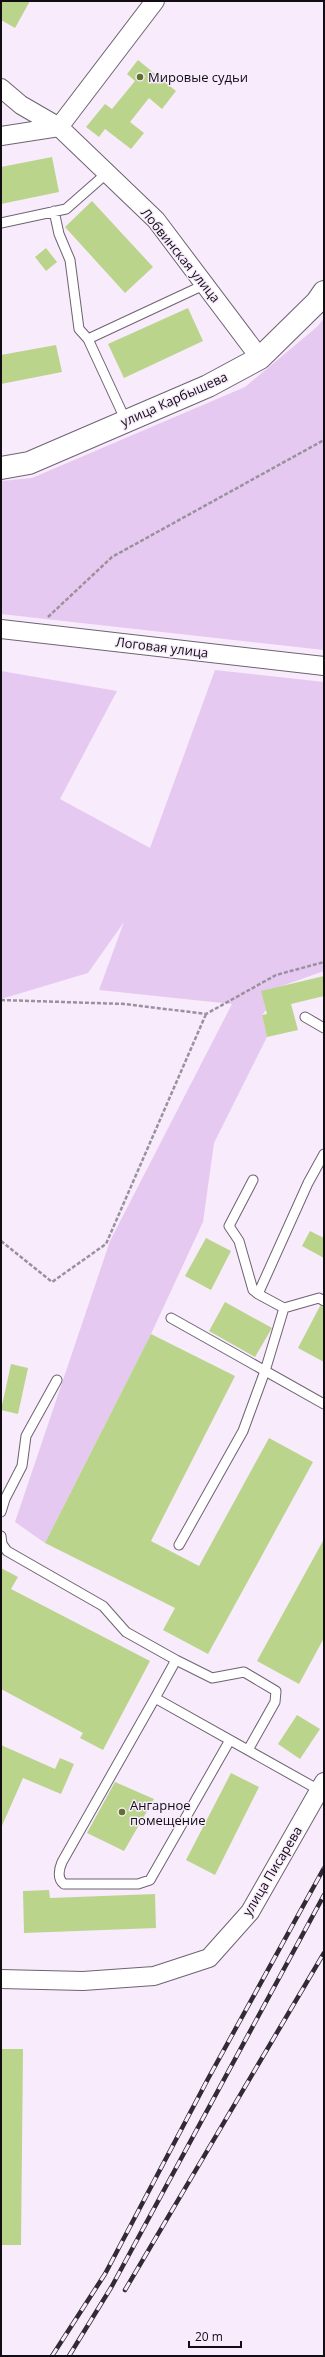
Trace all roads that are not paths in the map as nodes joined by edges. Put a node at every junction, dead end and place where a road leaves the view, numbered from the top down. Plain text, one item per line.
1 (155, 1) edge
2 (1, 88) edge
3 (59, 127) junction
4 (1, 136) edge
5 (107, 173) junction
6 (54, 211) junction
7 (1, 223) edge
8 (206, 284) junction
9 (324, 292) edge
10 (88, 339) junction
11 (260, 358) junction
12 (126, 421) junction
13 (1, 468) edge
14 (1, 629) edge
15 (324, 666) edge
16 (305, 1018) dead end
17 (324, 1028) edge
18 (324, 1154) edge
19 (253, 1180) dead end
20 (258, 1294) junction
21 (324, 1301) edge
22 (284, 1308) junction
23 (171, 1318) dead end
24 (265, 1371) junction
25 (57, 1380) dead end
26 (324, 1404) edge
27 (1, 1512) edge
28 (1, 1536) edge
29 (179, 1545) dead end
30 (176, 1660) junction
31 (155, 1698) junction
32 (230, 1740) junction
33 (248, 1750) junction
34 (322, 1786) edge
35 (1, 1979) edge

1 - 3 street
2 - 3 street, Лобвинская улица
3 - 4 street
3 - 5 street, Лобвинская улица
5 - 6 lane
5 - 8 street, Лобвинская улица
6 - 7 lane
6 - 10 lane
8 - 10 lane
8 - 11 street, Лобвинская улица
9 - 11 street, улица Карбышева
10 - 12 lane
11 - 12 street, улица Карбышева
12 - 13 street, улица Карбышева
14 - 15 street, Логовая улица
16 - 17 lane
18 - 20 lane
19 - 20 lane
20 - 22 lane
21 - 22 lane
22 - 24 lane
23 - 24 lane
24 - 26 lane
24 - 29 lane
25 - 27 lane
28 - 30 lane
30 - 31 lane
30 - 33 lane
31 - 32 lane
31 - 32 lane
32 - 33 lane
33 - 34 lane
34 - 35 street, улица Писарева

